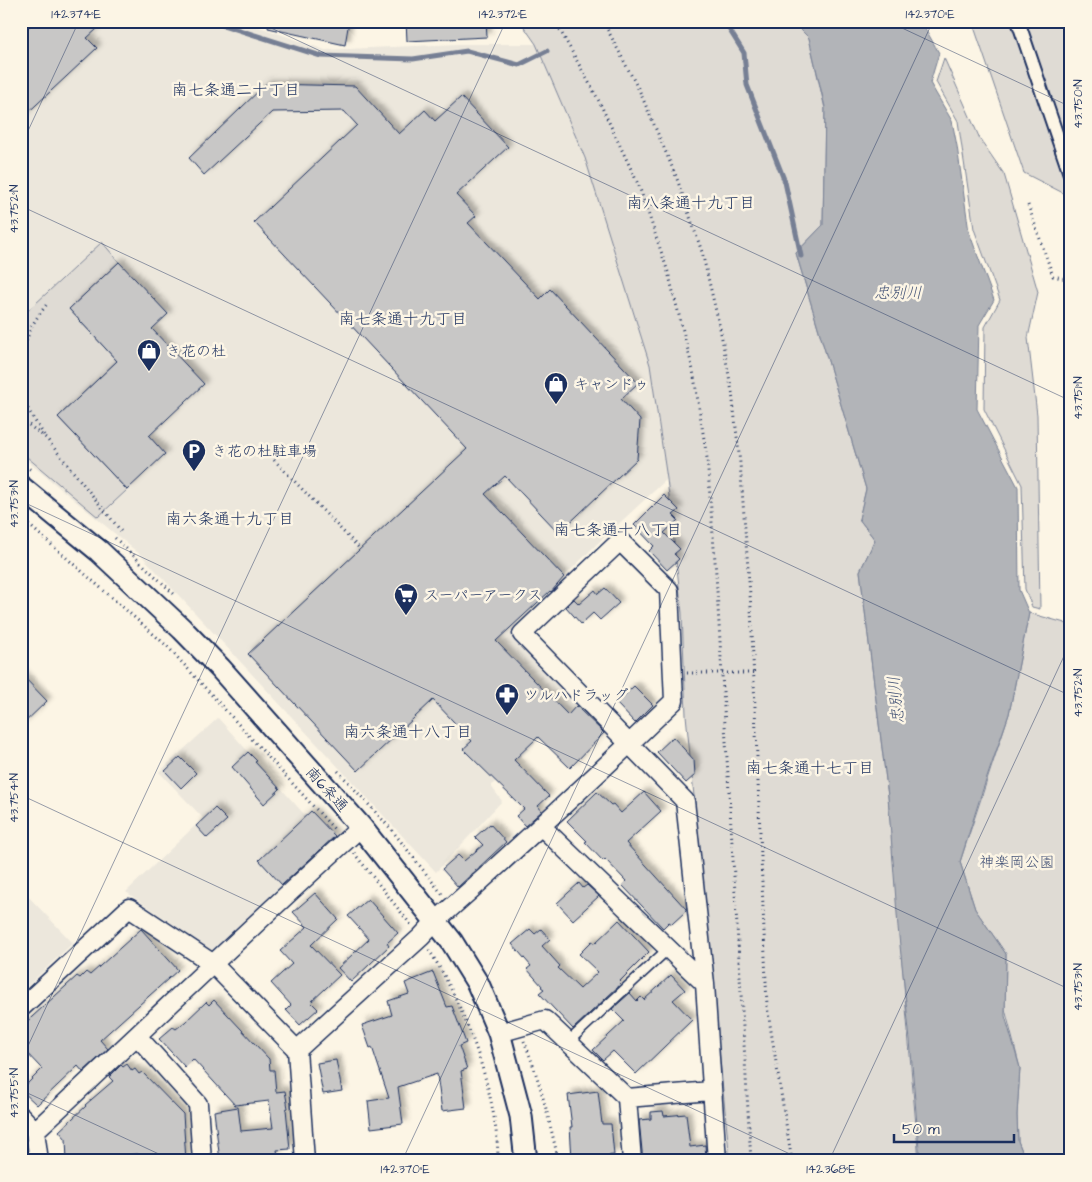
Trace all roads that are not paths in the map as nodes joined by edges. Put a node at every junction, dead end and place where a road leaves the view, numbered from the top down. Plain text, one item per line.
1 (1018, 21) edge
2 (1071, 177) edge
3 (21, 487) edge
4 (630, 743) junction
5 (540, 826) junction
6 (361, 827) junction
7 (436, 921) junction
8 (668, 949) junction
9 (212, 963) junction
10 (704, 984) junction
11 (21, 1008) edge
12 (499, 1033) junction
13 (137, 1036) junction
14 (568, 1042) junction
15 (297, 1050) junction
16 (711, 1091) junction
17 (627, 1098) junction
18 (21, 1116) edge
19 (35, 1130) junction
20 (39, 1161) edge
21 (202, 1161) edge
22 (305, 1161) edge
23 (526, 1161) edge
24 (632, 1161) edge
25 (717, 1161) edge

1 - 2 street
3 - 6 street, 南6条通
4 - 4 street
4 - 5 street
4 - 10 street
5 - 7 street
5 - 8 street
6 - 7 street, 南6条通
6 - 9 street
7 - 12 street, 南6条通
7 - 15 street
8 - 10 street
8 - 14 lane
9 - 11 street
9 - 13 street
9 - 15 street
10 - 16 street
12 - 14 street
12 - 23 street, 南6条通
13 - 19 street
13 - 21 street
14 - 17 street
15 - 22 street
16 - 17 street
16 - 25 street
17 - 24 street
18 - 19 street
19 - 20 street

